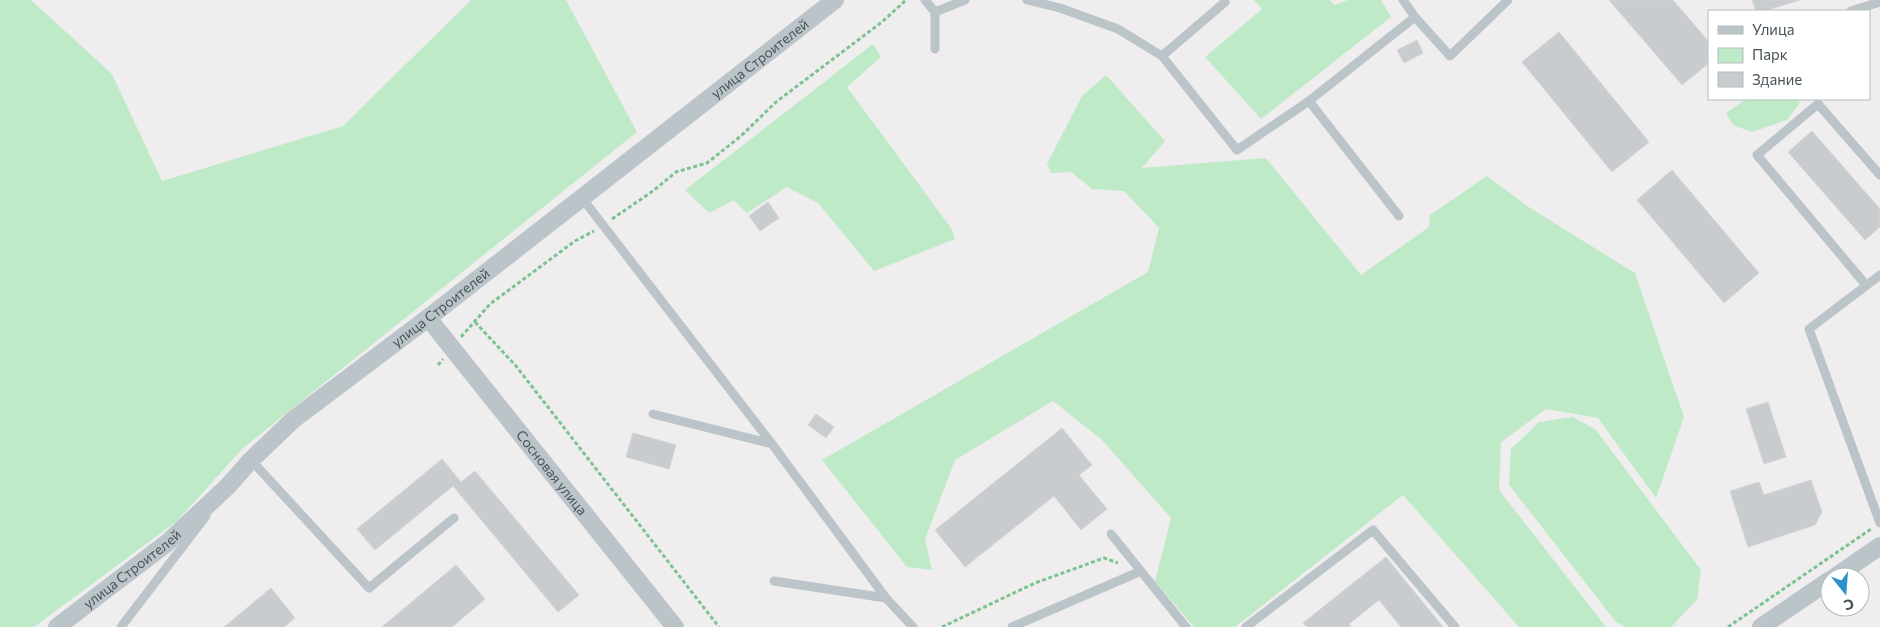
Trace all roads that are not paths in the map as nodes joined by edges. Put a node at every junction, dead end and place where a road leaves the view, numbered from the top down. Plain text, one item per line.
1 (836, 0) edge
2 (925, 0) edge
3 (965, 0) edge
4 (1027, 0) edge
5 (1224, 0) edge
6 (1403, 0) edge
7 (1508, 0) edge
8 (1880, 2) edge
9 (1854, 10) edge
10 (935, 12) junction
11 (1415, 17) junction
12 (935, 48) dead end
13 (1162, 56) junction
14 (1309, 101) junction
15 (1880, 175) edge
16 (582, 198) junction
17 (1399, 216) dead end
18 (1880, 275) edge
19 (1866, 285) junction
20 (428, 318) junction
21 (653, 414) dead end
22 (772, 444) junction
23 (251, 460) junction
24 (228, 486) junction
25 (454, 518) dead end
26 (1880, 523) edge
27 (1111, 534) dead end
28 (1880, 546) edge
29 (1850, 567) edge
30 (1141, 571) junction
31 (774, 581) dead end
32 (1820, 587) edge
33 (886, 598) junction
34 (57, 627) edge
35 (121, 627) edge
36 (675, 627) edge
37 (913, 627) edge
38 (1012, 627) edge
39 (1186, 627) edge
40 (1246, 627) edge
41 (1455, 627) edge
42 (1761, 627) edge

1 - 16 street, улица Строителей
2 - 10 lane
3 - 10 lane
4 - 13 lane
5 - 13 lane
6 - 11 lane
7 - 11 lane
8 - 9 lane
10 - 12 lane
11 - 14 lane
13 - 14 lane
14 - 17 lane
15 - 19 lane
16 - 20 street, улица Строителей
16 - 22 lane
18 - 19 lane
19 - 26 lane
20 - 23 street, улица Строителей
20 - 36 street, Сосновая улица
21 - 22 lane
22 - 33 lane
23 - 24 street, улица Строителей
23 - 25 lane
24 - 34 street, улица Строителей
24 - 35 lane
27 - 30 lane
28 - 29 street
30 - 38 lane
30 - 39 lane
31 - 33 lane
32 - 42 street
33 - 37 lane
40 - 41 lane

